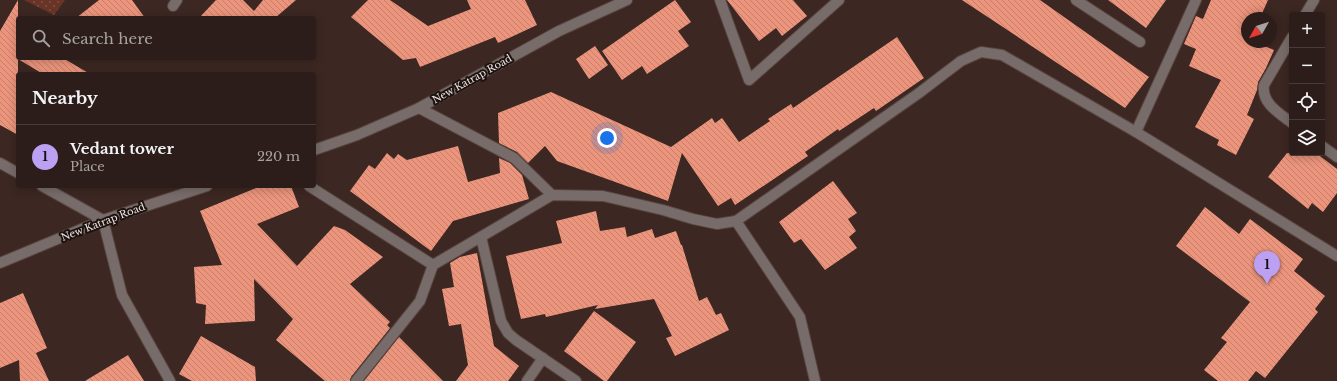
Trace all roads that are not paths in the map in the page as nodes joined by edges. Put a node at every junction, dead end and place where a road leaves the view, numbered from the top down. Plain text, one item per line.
1 (627, 0) edge
2 (720, 0) edge
3 (839, 0) edge
4 (1076, 0) edge
5 (1196, 0) edge
6 (1314, 0) edge
7 (1307, 12) edge
8 (1140, 42) dead end
9 (1289, 42) edge
10 (419, 108) junction
11 (1289, 120) edge
12 (1136, 132) junction
13 (1325, 148) edge
14 (316, 149) edge
15 (1337, 157) edge
16 (0, 162) edge
17 (16, 172) edge
18 (46, 188) edge
19 (201, 188) edge
20 (312, 188) edge
21 (552, 195) junction
22 (103, 220) junction
23 (736, 221) junction
24 (481, 237) junction
25 (1337, 256) edge
26 (0, 263) edge
27 (433, 265) junction
28 (543, 358) junction
29 (170, 381) edge
30 (356, 381) edge
31 (527, 381) edge
32 (576, 381) edge
33 (815, 381) edge

1 - 10 street, New Katrap Road
2 - 3 street
4 - 8 street
5 - 12 street
6 - 7 street
9 - 11 street
10 - 14 street, New Katrap Road
10 - 21 street
12 - 23 street
12 - 25 street
13 - 15 street
16 - 17 street
18 - 22 street
19 - 22 street, New Katrap Road
20 - 27 street
21 - 23 street
21 - 24 street
22 - 26 street, New Katrap Road
22 - 29 street
23 - 33 street
24 - 27 street
24 - 28 street
27 - 30 street
28 - 31 street
28 - 32 street

